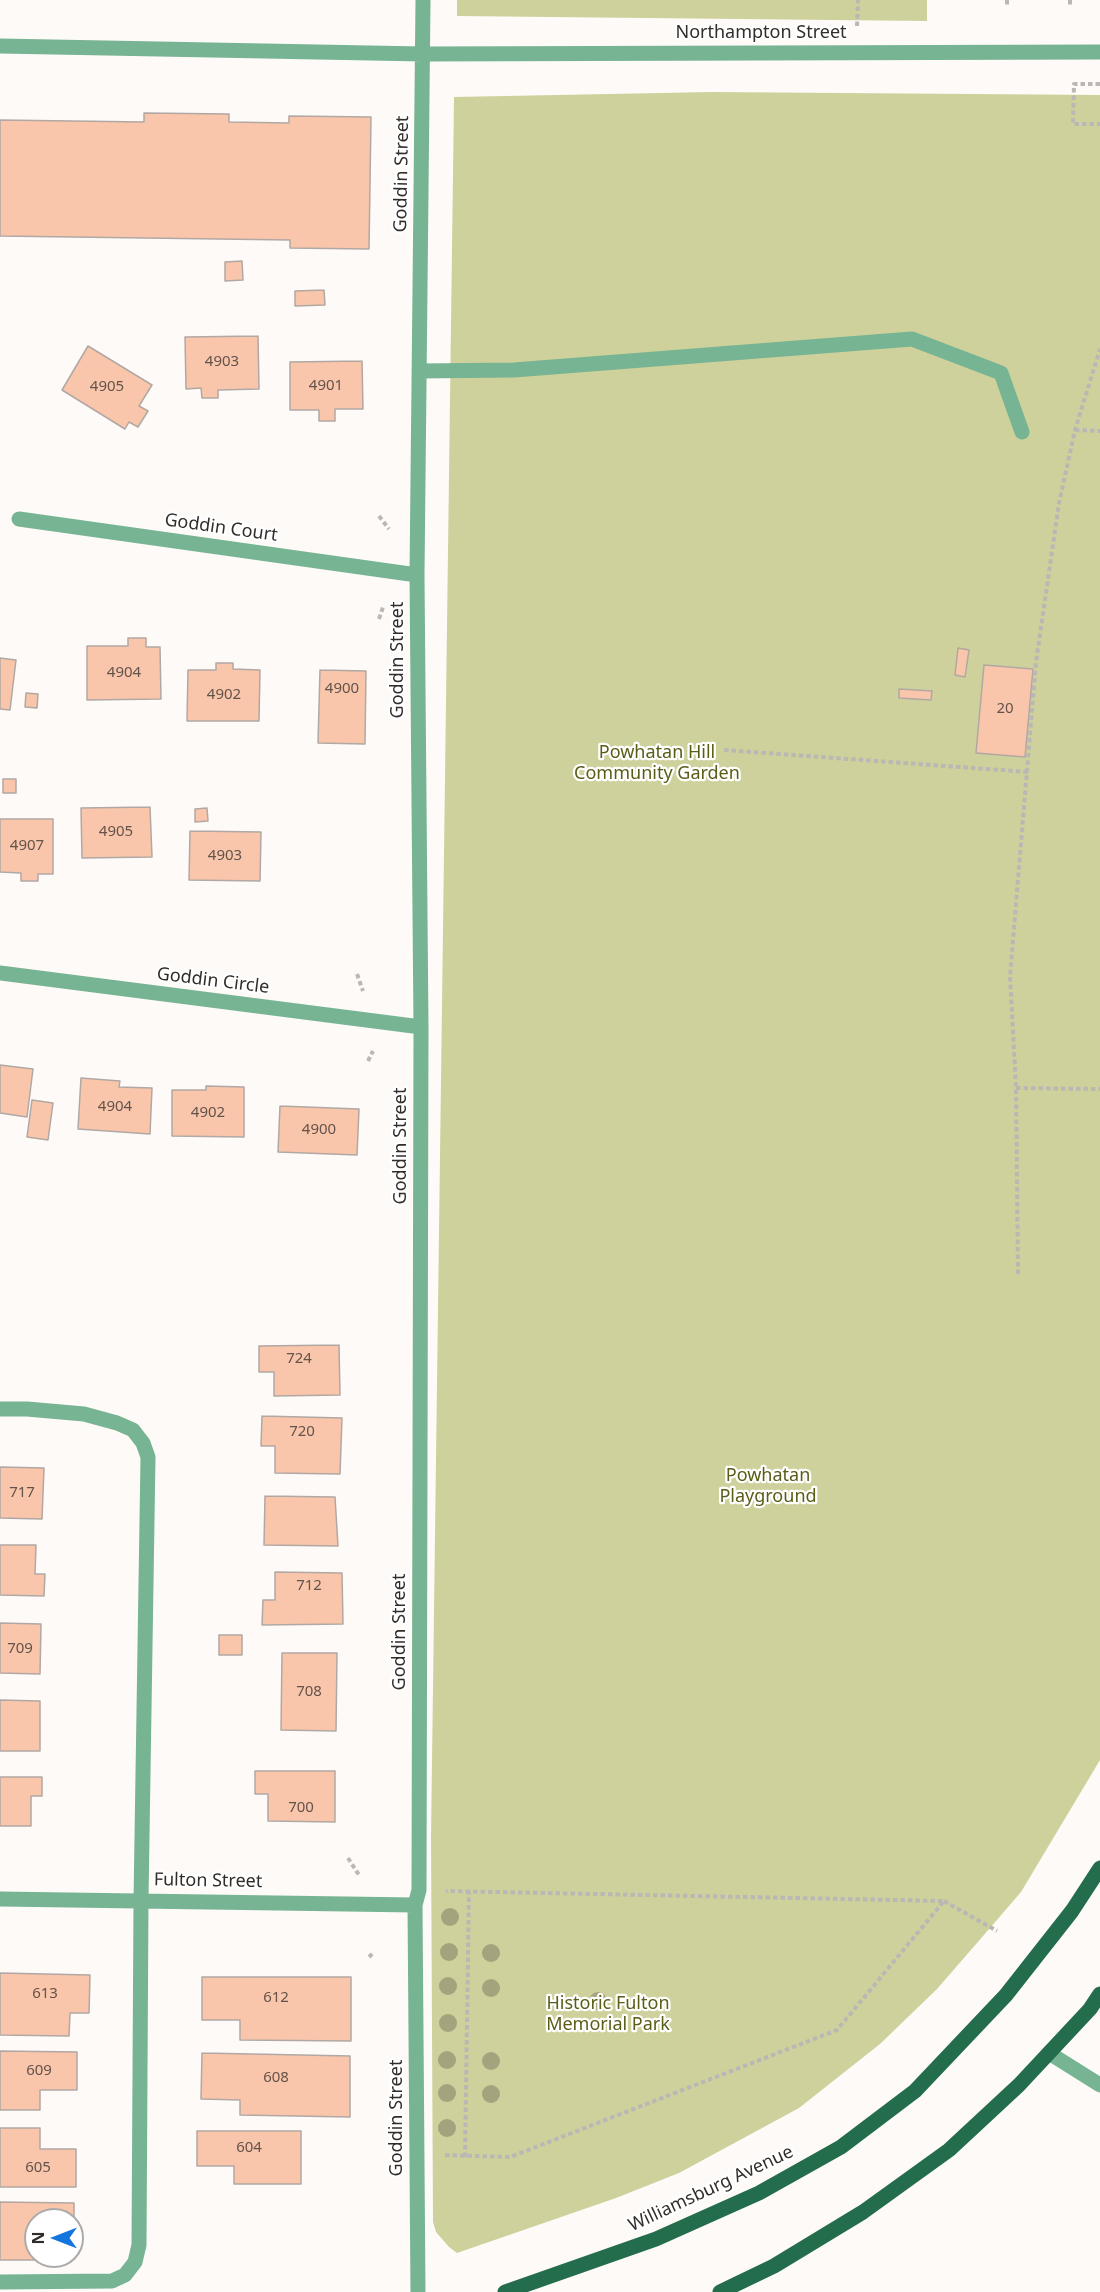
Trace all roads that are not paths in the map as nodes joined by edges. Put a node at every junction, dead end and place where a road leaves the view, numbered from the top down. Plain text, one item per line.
1 (423, 0) edge
2 (0, 46) edge
3 (1100, 52) edge
4 (423, 54) junction
5 (419, 371) junction
6 (1022, 432) dead end
7 (19, 519) dead end
8 (417, 575) junction
9 (0, 973) edge
10 (421, 1027) junction
11 (0, 1409) edge
12 (1100, 1868) edge
13 (417, 1897) junction
14 (0, 1899) edge
15 (141, 1900) junction
16 (1100, 1995) edge
17 (1049, 2053) junction
18 (1100, 2085) edge
19 (0, 2282) edge
20 (418, 2292) edge
21 (505, 2292) edge
22 (720, 2292) edge

1 - 4 street, Goddin Street
2 - 4 street, Northampton Street
3 - 4 street, Northampton Street
4 - 5 street, Goddin Street
5 - 6 street
5 - 8 street, Goddin Street
7 - 8 street, Goddin Court
8 - 10 street, Goddin Street
9 - 10 street, Goddin Circle
10 - 13 street, Goddin Street
11 - 15 street
12 - 21 main road, Williamsburg Avenue
13 - 15 street, Fulton Street
13 - 20 street, Goddin Street
14 - 15 street, Fulton Street
15 - 19 street
16 - 17 main road
17 - 18 street
17 - 22 main road

